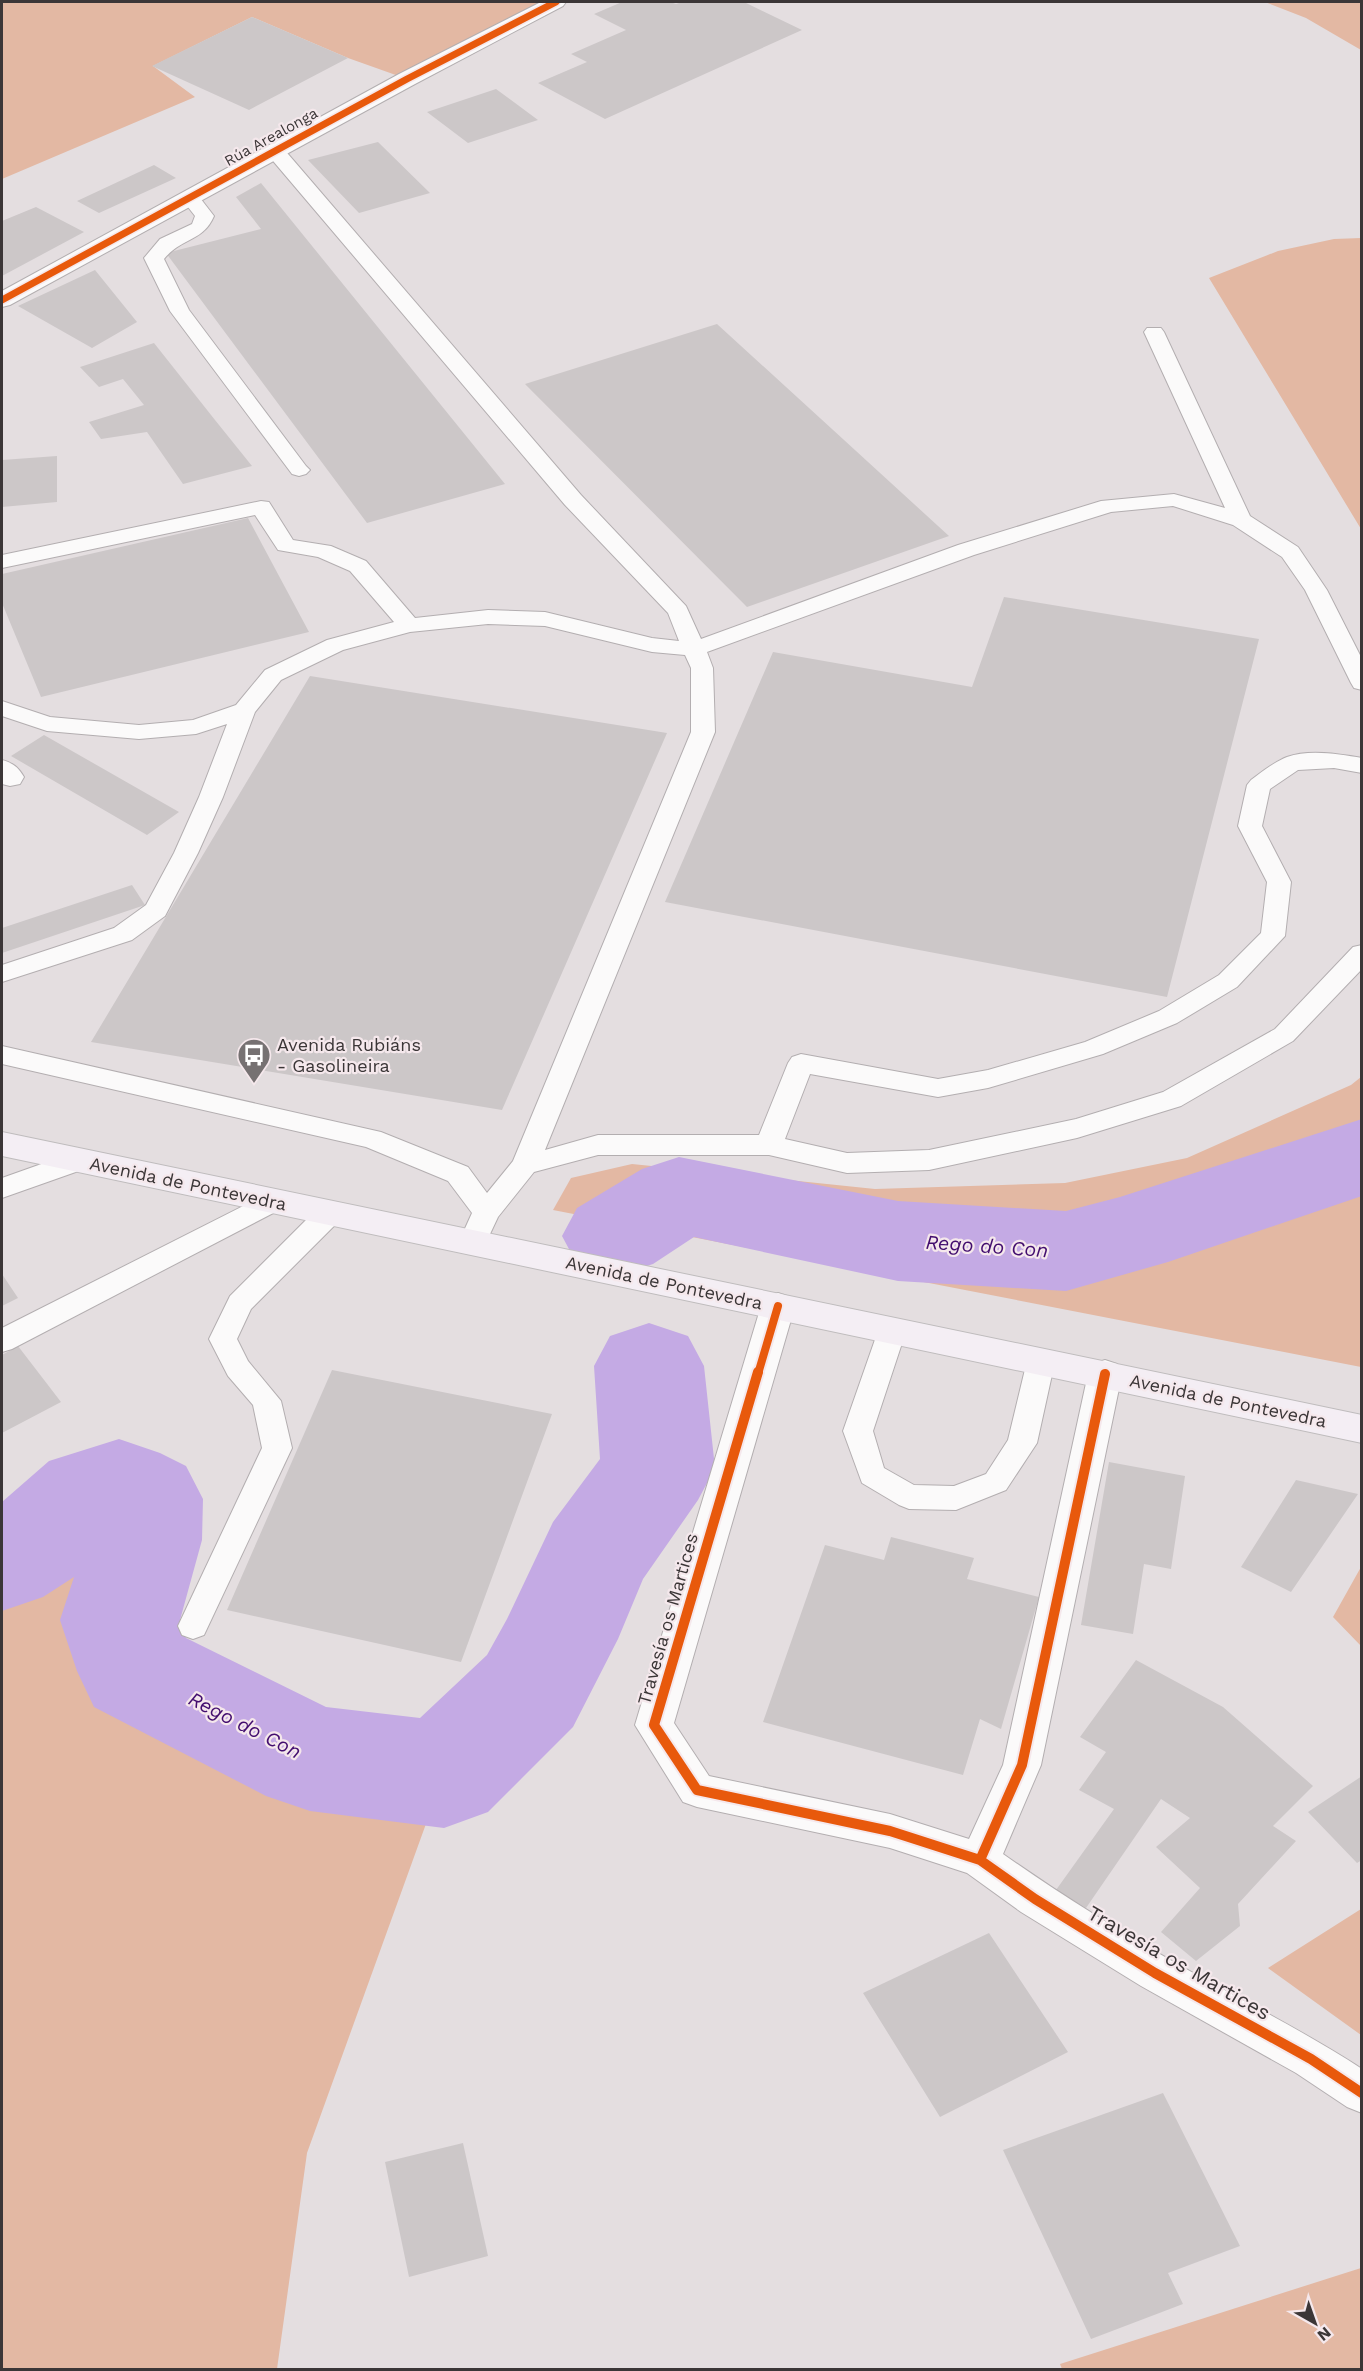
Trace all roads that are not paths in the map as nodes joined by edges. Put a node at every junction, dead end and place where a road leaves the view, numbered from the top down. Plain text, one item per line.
1 (556, 2) edge
2 (275, 151) junction
3 (190, 198) junction
4 (2, 300) edge
5 (1154, 332) dead end
6 (299, 470) dead end
7 (1241, 520) junction
8 (2, 561) edge
9 (409, 626) junction
10 (694, 649) junction
11 (1362, 683) edge
12 (2, 708) edge
13 (244, 710) junction
14 (1362, 766) edge
15 (1362, 953) edge
16 (2, 974) edge
17 (2, 1055) edge
18 (2, 1144) edge
19 (769, 1145) junction
20 (78, 1161) junction
21 (525, 1165) junction
22 (2, 1188) edge
23 (271, 1202) junction
24 (486, 1212) junction
25 (329, 1214) junction
26 (472, 1244) junction
27 (778, 1306) junction
28 (892, 1331) junction
29 (2, 1341) edge
30 (1041, 1361) junction
31 (1105, 1374) junction
32 (1362, 1429) edge
33 (194, 1626) dead end
34 (980, 1860) junction
35 (1362, 2092) edge

1 - 2 street, Rúa Arealonga
2 - 3 street, Rúa Arealonga
2 - 10 lane
3 - 4 street, Rúa Arealonga
3 - 6 lane
5 - 7 lane
7 - 10 lane
7 - 11 lane
8 - 9 lane
9 - 10 lane
9 - 13 lane
10 - 21 lane
12 - 13 lane
13 - 16 lane
14 - 19 lane
15 - 19 lane
17 - 24 lane
18 - 20 main road, Avenida de Pontevedra
19 - 21 lane
20 - 22 lane
20 - 23 main road, Avenida de Pontevedra
21 - 24 lane
23 - 25 main road, Avenida de Pontevedra
23 - 29 lane
24 - 26 lane
25 - 26 main road, Avenida de Pontevedra
25 - 33 lane
26 - 27 main road, Avenida de Pontevedra
27 - 28 main road, Avenida de Pontevedra
27 - 34 street, Travesía os Martices
28 - 30 main road, Avenida de Pontevedra
28 - 30 lane
30 - 31 main road, Avenida de Pontevedra
31 - 32 main road, Avenida de Pontevedra
31 - 34 street
34 - 35 street, Travesía os Martices

